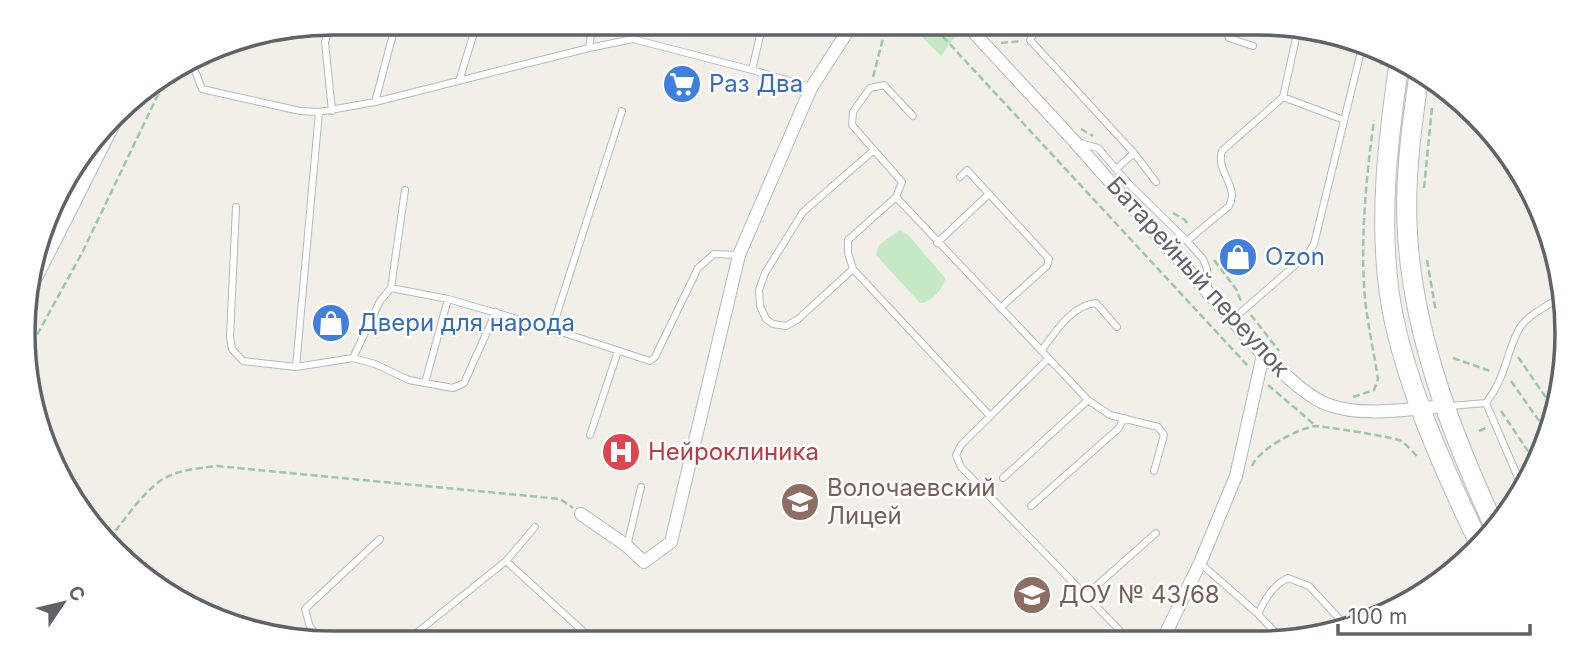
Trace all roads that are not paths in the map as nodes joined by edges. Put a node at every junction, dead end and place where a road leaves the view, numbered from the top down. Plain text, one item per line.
1 (327, 35) edge
2 (393, 35) edge
3 (473, 35) edge
4 (591, 35) edge
5 (760, 35) edge
6 (845, 35) edge
7 (976, 35) edge
8 (1033, 35) edge
9 (1228, 35) edge
10 (1296, 38) edge
11 (1253, 46) dead end
12 (589, 48) junction
13 (1360, 54) edge
14 (1390, 66) edge
15 (194, 69) edge
16 (752, 70) junction
17 (459, 81) junction
18 (1418, 82) edge
19 (811, 88) junction
20 (1283, 97) junction
21 (374, 102) junction
22 (332, 111) junction
23 (622, 111) dead end
24 (319, 112) junction
25 (913, 116) dead end
26 (1344, 120) junction
27 (1075, 142) junction
28 (874, 150) junction
29 (1134, 153) junction
30 (94, 155) edge
31 (1116, 169) junction
32 (960, 177) dead end
33 (1156, 182) dead end
34 (405, 190) dead end
35 (989, 194) junction
36 (896, 198) junction
37 (236, 207) dead end
38 (1187, 241) junction
39 (937, 243) junction
40 (47, 251) edge
41 (738, 255) junction
42 (853, 269) junction
43 (391, 288) junction
44 (1208, 291) junction
45 (448, 299) junction
46 (1553, 302) edge
47 (1000, 308) junction
48 (496, 313) junction
49 (1233, 319) junction
50 (1118, 327) dead end
51 (552, 329) junction
52 (618, 351) junction
53 (1041, 351) junction
54 (1263, 355) junction
55 (354, 358) junction
56 (1048, 359) junction
57 (296, 367) junction
58 (425, 383) junction
59 (1088, 400) junction
60 (1489, 400) junction
61 (1444, 406) junction
62 (1422, 408) junction
63 (990, 416) junction
64 (1124, 418) junction
65 (590, 435) dead end
66 (1154, 471) dead end
67 (1518, 476) edge
68 (1003, 478) dead end
69 (641, 487) dead end
70 (1031, 506) dead end
71 (581, 514) road end
72 (1490, 517) edge
73 (535, 527) dead end
74 (1156, 533) dead end
75 (1475, 536) edge
76 (380, 539) dead end
77 (627, 546) junction
78 (506, 561) junction
79 (1200, 563) junction
80 (1086, 595) junction
81 (1258, 614) junction
82 (1340, 619) edge
83 (312, 630) edge
84 (1274, 630) edge
85 (419, 631) edge
86 (582, 631) edge
87 (1120, 631) edge
88 (1167, 631) edge

1 - 22 lane
2 - 21 lane
3 - 17 lane
4 - 12 lane
5 - 16 lane
6 - 19 street
7 - 27 street, Батарейный переулок
8 - 29 lane
9 - 11 lane
10 - 20 lane
12 - 16 lane
12 - 17 lane
13 - 26 lane
14 - 62 main road
15 - 24 lane
16 - 19 lane
17 - 21 lane
18 - 61 main road
19 - 41 street
20 - 26 lane
20 - 38 lane
21 - 22 lane
22 - 24 lane
23 - 51 lane
24 - 57 lane
25 - 28 lane
26 - 49 lane
27 - 31 lane
27 - 44 street, Батарейный переулок
28 - 36 lane
28 - 42 lane
29 - 31 lane
29 - 33 lane
30 - 40 main road
31 - 38 lane
32 - 35 lane
34 - 43 lane
35 - 39 lane
35 - 47 lane
36 - 39 lane
36 - 42 lane
37 - 57 lane
38 - 44 lane
39 - 47 lane
41 - 52 lane
41 - 77 street
42 - 63 lane
43 - 45 lane
43 - 55 lane
44 - 49 street, Батарейный переулок
45 - 48 lane
45 - 58 lane
46 - 60 lane
47 - 53 lane
48 - 51 lane
48 - 58 lane
49 - 54 street, Батарейный переулок
50 - 53 lane
51 - 52 lane
52 - 65 lane
53 - 56 lane
54 - 62 street, Батарейный переулок
54 - 79 street
55 - 57 lane
55 - 58 lane
56 - 59 lane
56 - 63 lane
59 - 64 lane
59 - 68 lane
60 - 61 lane, Батарейный переулок
60 - 67 lane
61 - 62 street, Батарейный переулок
61 - 72 main road
62 - 75 main road
63 - 80 lane
64 - 66 lane
64 - 70 lane
69 - 77 lane
71 - 77 street
73 - 78 lane
74 - 80 lane
76 - 83 lane
78 - 85 lane
78 - 86 lane
79 - 81 lane
79 - 88 street
80 - 87 lane
81 - 82 lane
81 - 84 lane

